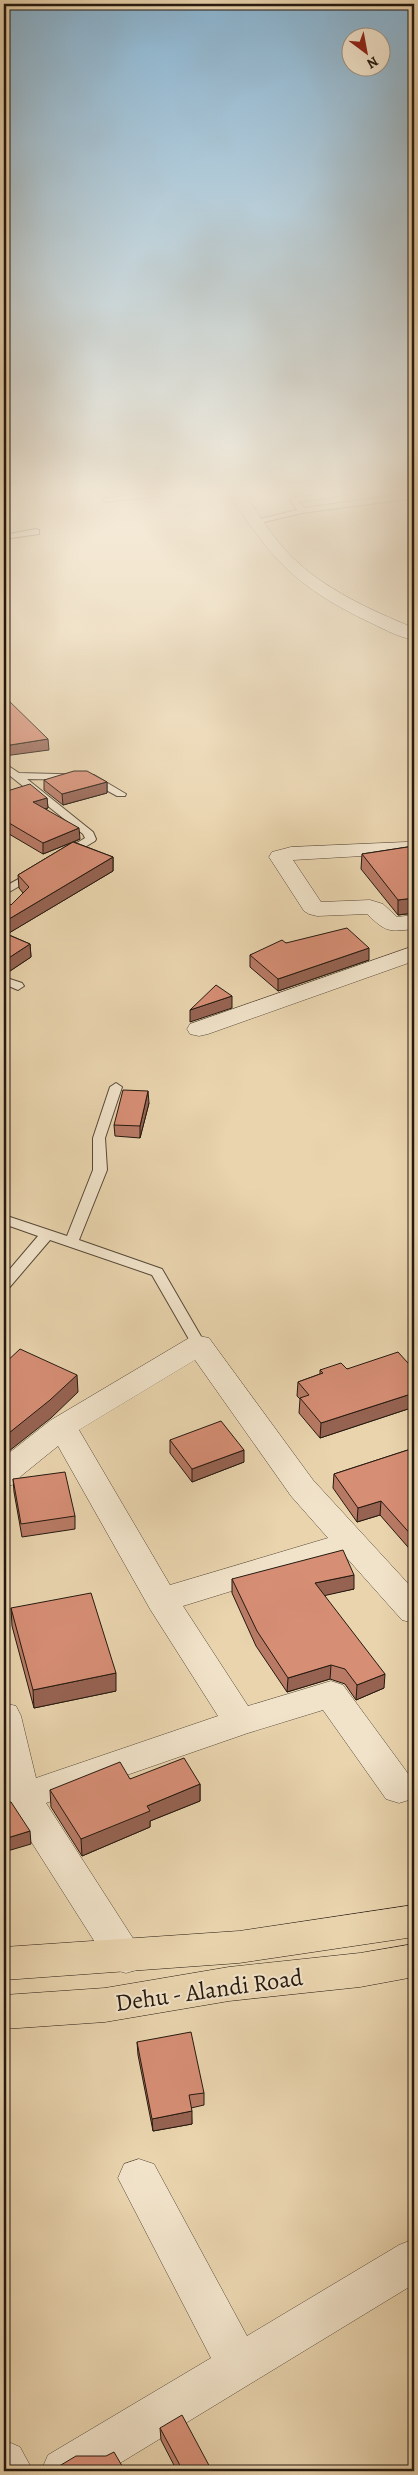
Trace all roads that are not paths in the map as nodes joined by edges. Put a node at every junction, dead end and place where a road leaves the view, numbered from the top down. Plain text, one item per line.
1 (347, 604) edge
2 (414, 635) edge
3 (8, 770) edge
4 (121, 794) dead end
5 (412, 848) edge
6 (4, 892) edge
7 (414, 922) edge
8 (414, 953) edge
9 (4, 980) edge
10 (18, 986) dead end
11 (198, 1029) dead end
12 (116, 1087) dead end
13 (4, 1219) edge
14 (47, 1234) junction
15 (71, 1242) junction
16 (4, 1285) edge
17 (199, 1345) junction
18 (62, 1427) junction
19 (4, 1476) edge
20 (352, 1542) junction
21 (162, 1600) junction
22 (414, 1610) edge
23 (4, 1716) edge
24 (240, 1722) junction
25 (399, 1789) dead end
26 (13, 1798) edge
27 (414, 1921) edge
28 (126, 1957) junction
29 (414, 1960) edge
30 (4, 1964) edge
31 (4, 2012) edge
32 (139, 2178) dead end
33 (414, 2260) edge
34 (239, 2366) junction
35 (4, 2463) edge
36 (10, 2471) edge
37 (64, 2471) edge

1 - 2 street
3 - 4 lane
3 - 6 lane
5 - 7 street
8 - 11 street
9 - 10 lane
12 - 15 lane
13 - 14 lane
14 - 15 lane
14 - 16 lane
15 - 17 lane
17 - 18 street
17 - 20 street
18 - 19 street
18 - 21 street
20 - 21 street
20 - 22 street
21 - 24 street
23 - 26 street
24 - 25 street
24 - 26 street
26 - 28 street
27 - 28 main road, Dehu - Alandi Road
28 - 30 main road, Dehu - Alandi Road
29 - 31 main road, Dehu - Alandi Road
32 - 34 street
33 - 34 street
34 - 37 street
35 - 36 street

